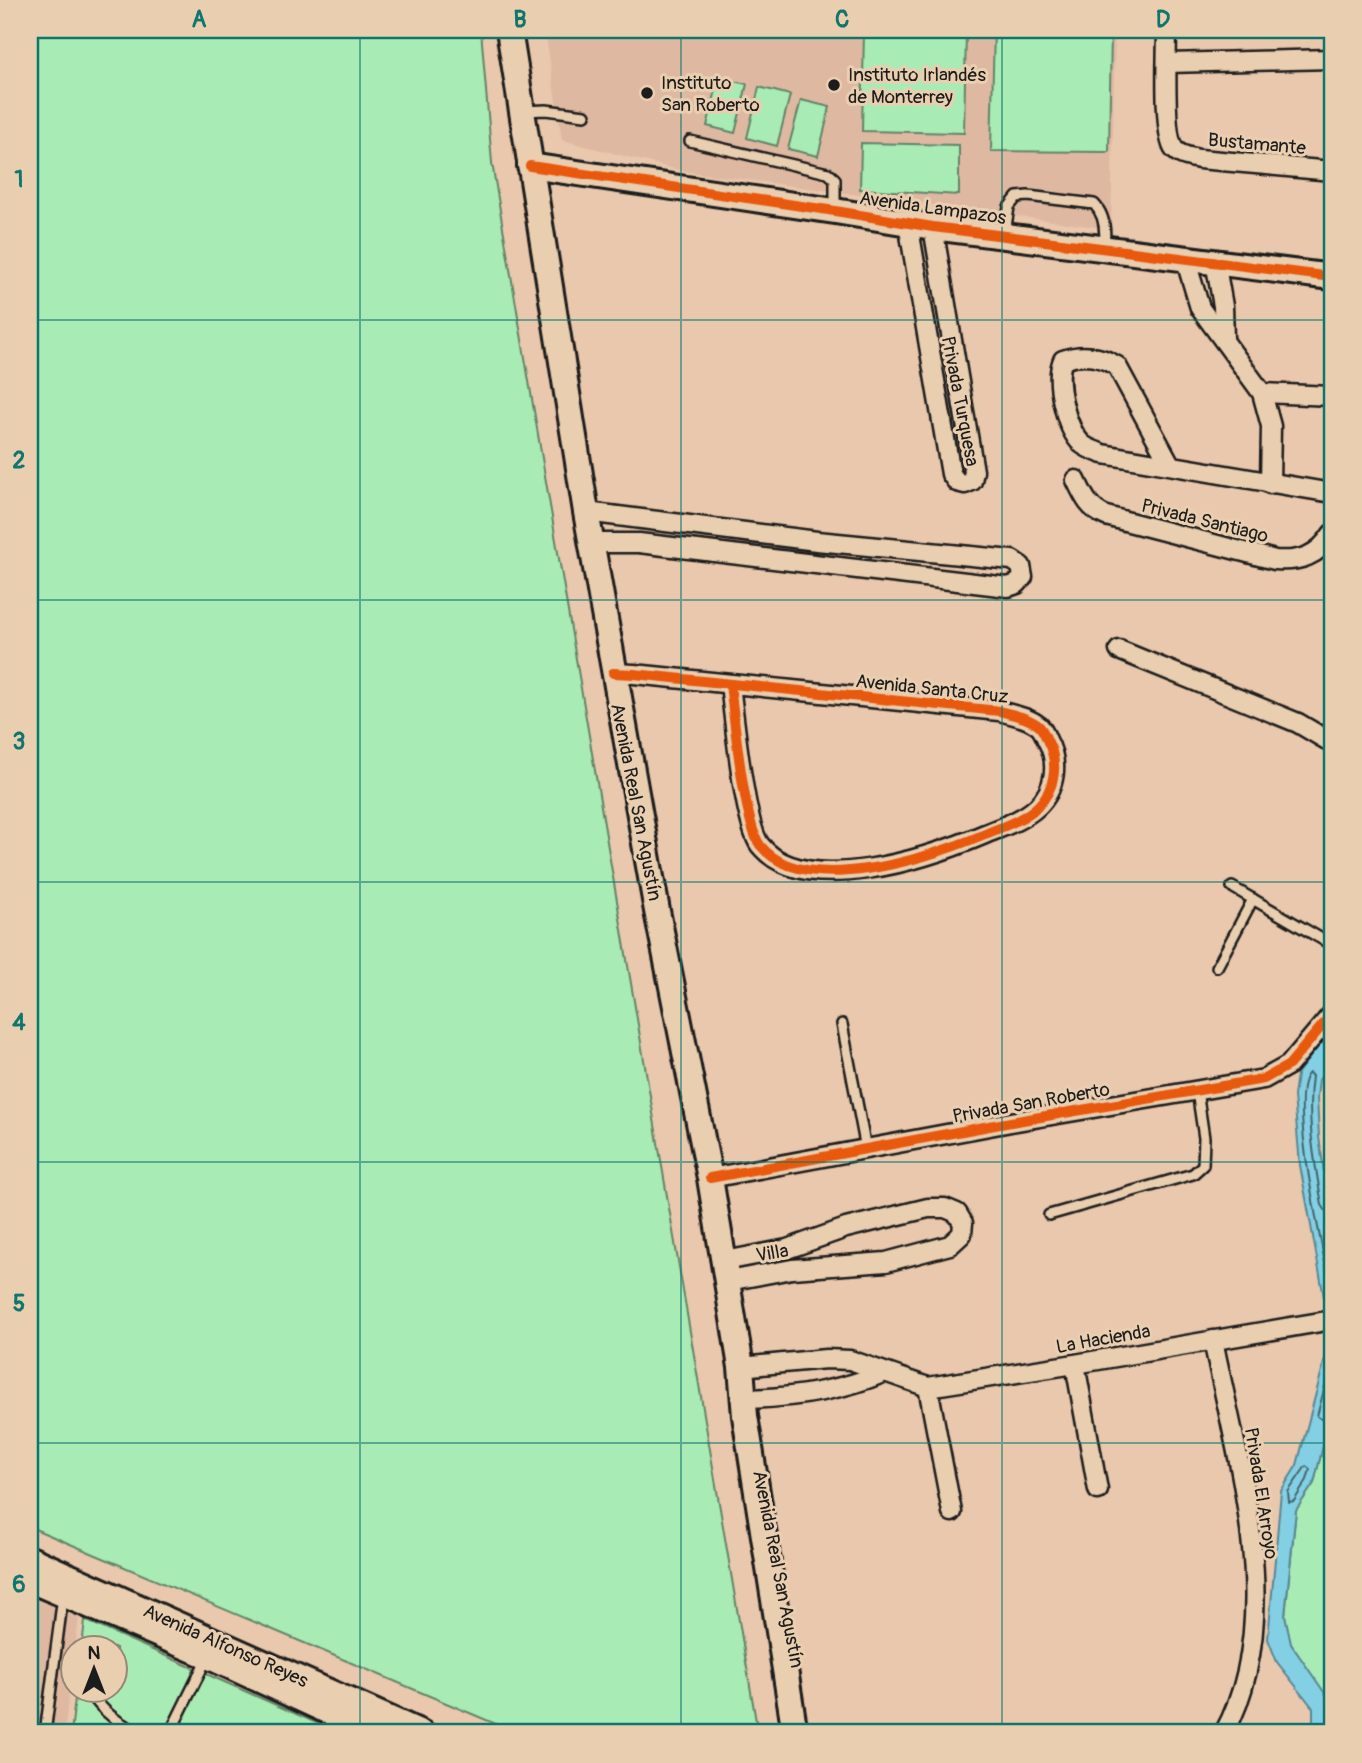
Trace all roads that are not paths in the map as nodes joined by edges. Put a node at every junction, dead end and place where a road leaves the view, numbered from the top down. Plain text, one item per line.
1 (509, 30) edge
2 (1167, 30) edge
3 (1332, 59) edge
4 (1167, 63) junction
5 (522, 112) junction
6 (585, 115) dead end
7 (690, 141) dead end
8 (530, 166) junction
9 (1332, 171) edge
10 (835, 211) junction
11 (920, 225) junction
12 (1004, 235) junction
13 (1104, 247) junction
14 (1185, 258) junction
15 (1215, 261) junction
16 (1332, 277) edge
17 (1224, 338) junction
18 (956, 364) junction
19 (933, 367) junction
20 (1262, 393) junction
21 (1332, 396) edge
22 (1170, 464) junction
23 (1076, 480) dead end
24 (1270, 484) junction
25 (1332, 493) edge
26 (586, 512) junction
27 (1332, 534) edge
28 (817, 541) junction
29 (591, 543) junction
30 (815, 562) junction
31 (1119, 650) dead end
32 (613, 673) junction
33 (730, 684) junction
34 (1332, 743) edge
35 (1232, 887) dead end
36 (1253, 899) junction
37 (1332, 945) edge
38 (1217, 967) dead end
39 (1332, 1014) edge
40 (842, 1024) dead end
41 (1197, 1091) junction
42 (866, 1149) junction
43 (710, 1178) junction
44 (1049, 1215) dead end
45 (818, 1239) junction
46 (763, 1264) junction
47 (823, 1267) junction
48 (726, 1271) junction
49 (1332, 1320) edge
50 (1213, 1340) junction
51 (1075, 1364) junction
52 (741, 1367) junction
53 (883, 1373) junction
54 (928, 1387) junction
55 (745, 1403) junction
56 (1098, 1490) dead end
57 (952, 1512) dead end
58 (30, 1559) edge
59 (49, 1586) edge
60 (208, 1656) junction
61 (97, 1704) edge
62 (377, 1729) edge
63 (45, 1733) edge
64 (142, 1733) edge
65 (170, 1733) edge
66 (421, 1733) edge
67 (795, 1733) edge
68 (810, 1733) edge
69 (1224, 1733) edge

1 - 5 main road, Avenida Real San Agustín
2 - 4 street, Bustamante
3 - 4 street
4 - 9 street, Bustamante
5 - 6 lane
5 - 8 main road, Avenida Real San Agustín
7 - 10 lane
8 - 10 main road, Avenida Lampazos
8 - 26 main road, Avenida Real San Agustín
10 - 11 main road, Avenida Lampazos
11 - 12 main road, Avenida Lampazos
11 - 18 street, Privada Turquesa
11 - 19 street, Privada Turquesa
12 - 13 main road, Avenida Lampazos
12 - 13 lane
13 - 14 main road, Avenida Lampazos
14 - 15 main road, Avenida Lampazos
14 - 17 street
15 - 16 main road, Avenida Lampazos
15 - 17 street
17 - 20 street
18 - 19 street
18 - 19 street, Privada Turquesa
20 - 21 street
20 - 24 street
22 - 22 street
22 - 24 street
23 - 27 street, Privada Santiago
24 - 25 street
26 - 28 street
26 - 29 main road, Avenida Real San Agustín
28 - 30 street
28 - 30 street
29 - 30 street
29 - 32 main road, Avenida Real San Agustín
31 - 34 street
32 - 33 street, Avenida Santa Cruz
32 - 43 main road, Avenida Real San Agustín
33 - 33 street, Avenida Santa Cruz
35 - 36 lane
36 - 37 lane
36 - 38 lane
39 - 41 street, Privada San Roberto
40 - 42 lane
41 - 42 street, Privada San Roberto
41 - 44 lane
42 - 43 street, Privada San Roberto
43 - 48 main road, Avenida Real San Agustín
45 - 46 street, Villa
45 - 47 street
45 - 47 street, Villa
46 - 47 street, Villa
46 - 48 street, Villa
48 - 52 main road, Avenida Real San Agustín
49 - 50 street, La Hacienda
50 - 51 street, La Hacienda
50 - 69 street, Privada El Arroyo
51 - 54 street, La Hacienda
51 - 56 street
52 - 53 street, La Hacienda
52 - 55 main road, Avenida Real San Agustín
53 - 54 street, La Hacienda
53 - 55 street
54 - 57 street
55 - 67 main road, Avenida Real San Agustín
55 - 68 main road, Avenida Real San Agustín
58 - 59 main road, Avenida Alfonso Reyes
59 - 60 main road, Avenida Alfonso Reyes
59 - 62 main road, Avenida Alfonso Reyes
59 - 63 lane
60 - 62 main road, Avenida Alfonso Reyes
60 - 65 lane
61 - 64 lane
62 - 66 main road, Avenida Alfonso Reyes

